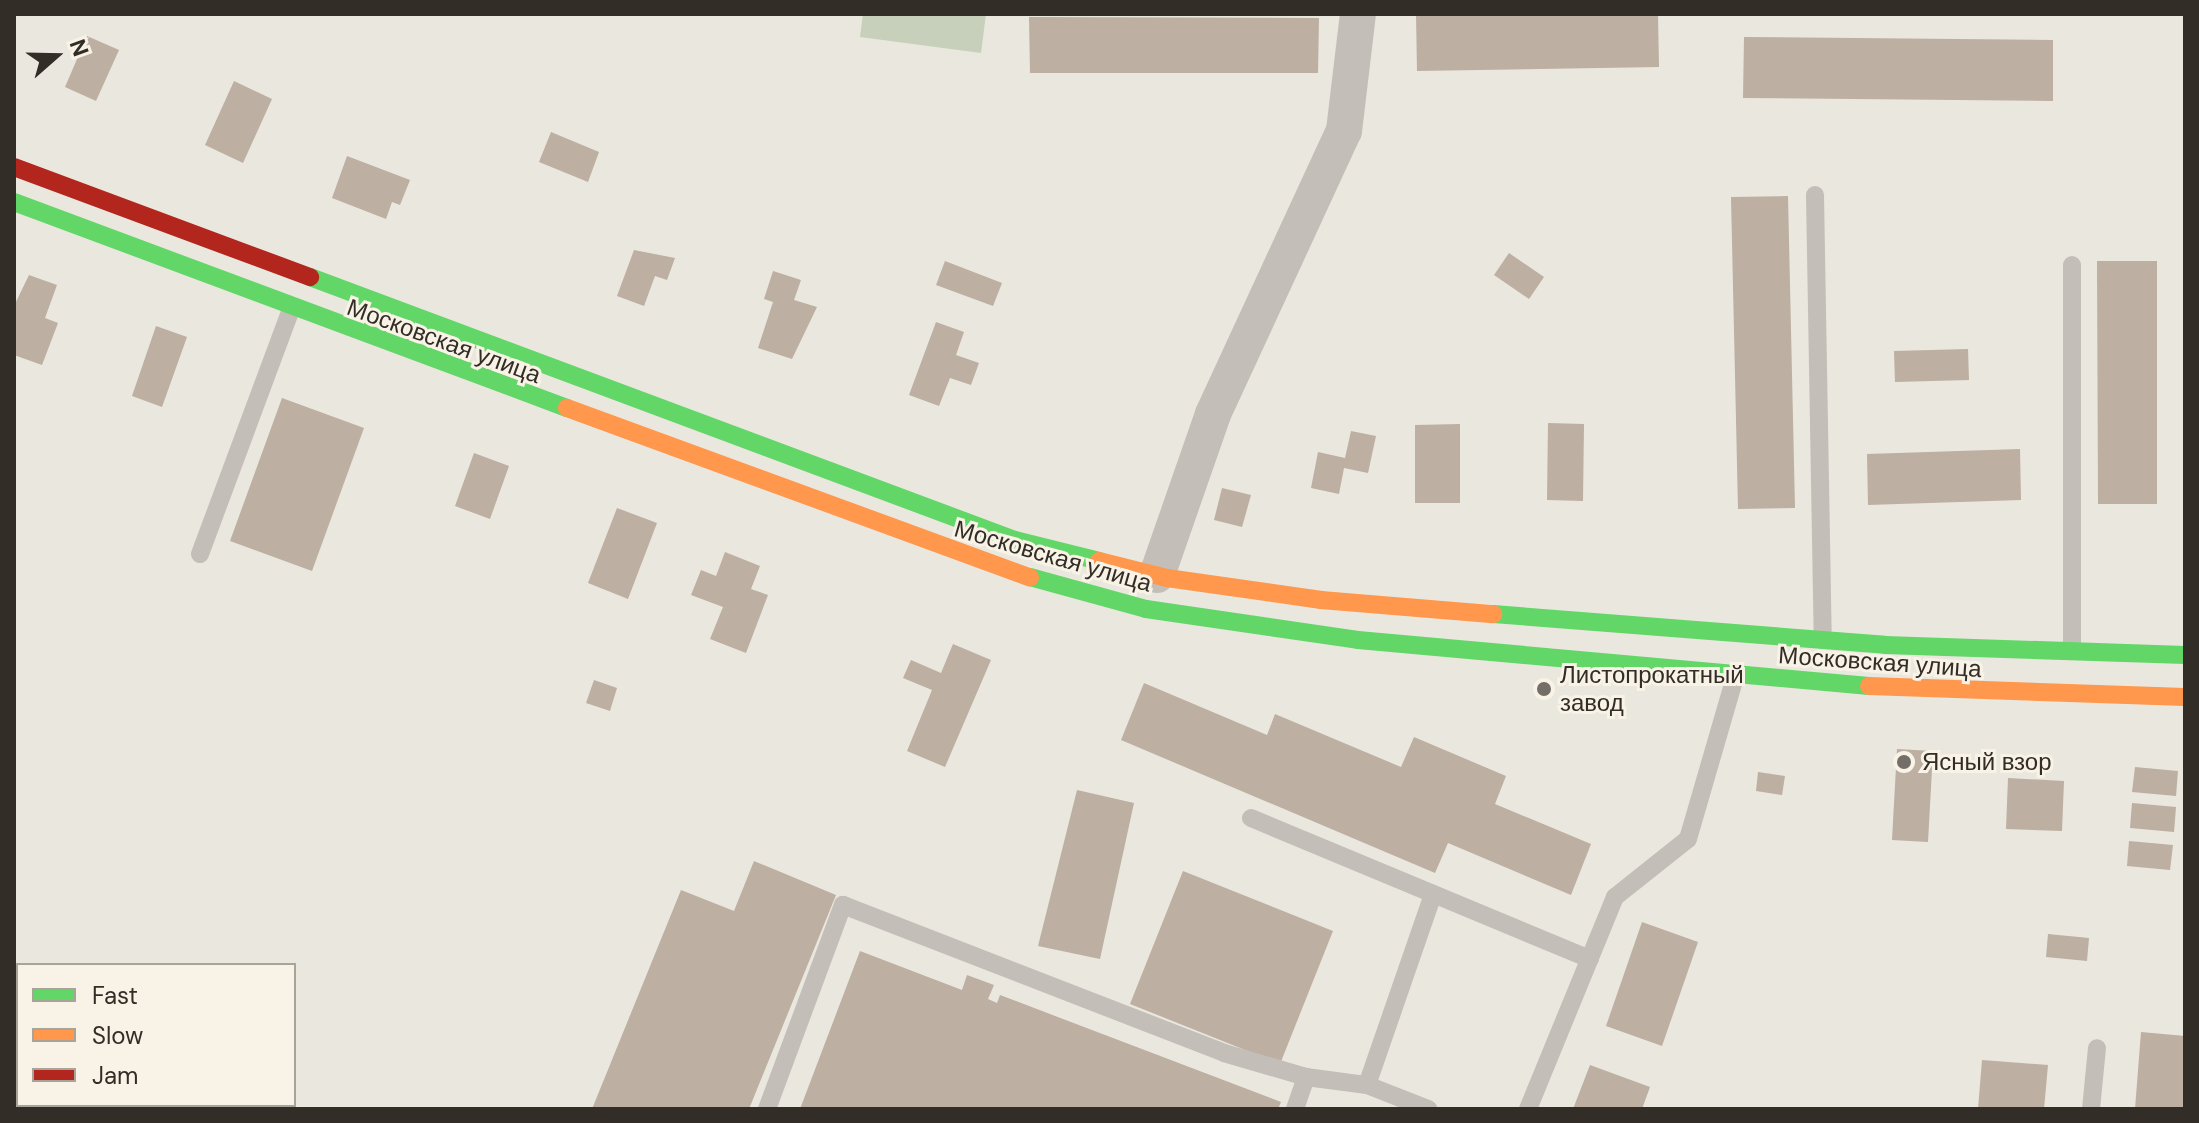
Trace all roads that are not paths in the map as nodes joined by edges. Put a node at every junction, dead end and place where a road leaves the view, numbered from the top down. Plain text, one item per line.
1 (1358, 14) edge
2 (14, 167) edge
3 (1815, 195) dead end
4 (14, 202) edge
5 (2072, 265) dead end
6 (291, 309) junction
7 (200, 554) dead end
8 (1157, 575) junction
9 (1823, 640) junction
10 (2072, 651) junction
11 (2185, 655) edge
12 (1736, 674) junction
13 (2185, 697) edge
14 (1251, 818) dead end
15 (1433, 894) junction
16 (1590, 959) junction
17 (2097, 1048) dead end
18 (1306, 1077) junction
19 (1367, 1085) junction
20 (767, 1109) edge
21 (1295, 1109) edge
22 (1428, 1109) edge
23 (1528, 1109) edge
24 (2091, 1109) edge

1 - 8 street
2 - 8 main road, Московская улица
3 - 9 lane
4 - 6 main road, Московская улица
5 - 10 lane
6 - 7 lane
6 - 12 main road, Московская улица
8 - 9 main road, Московская улица
9 - 10 main road, Московская улица
10 - 11 main road, Московская улица
12 - 13 main road, Московская улица
12 - 16 lane
14 - 15 lane
15 - 16 lane
15 - 19 lane
16 - 23 lane
17 - 24 lane
18 - 19 lane
18 - 20 lane
18 - 21 lane
19 - 22 lane

